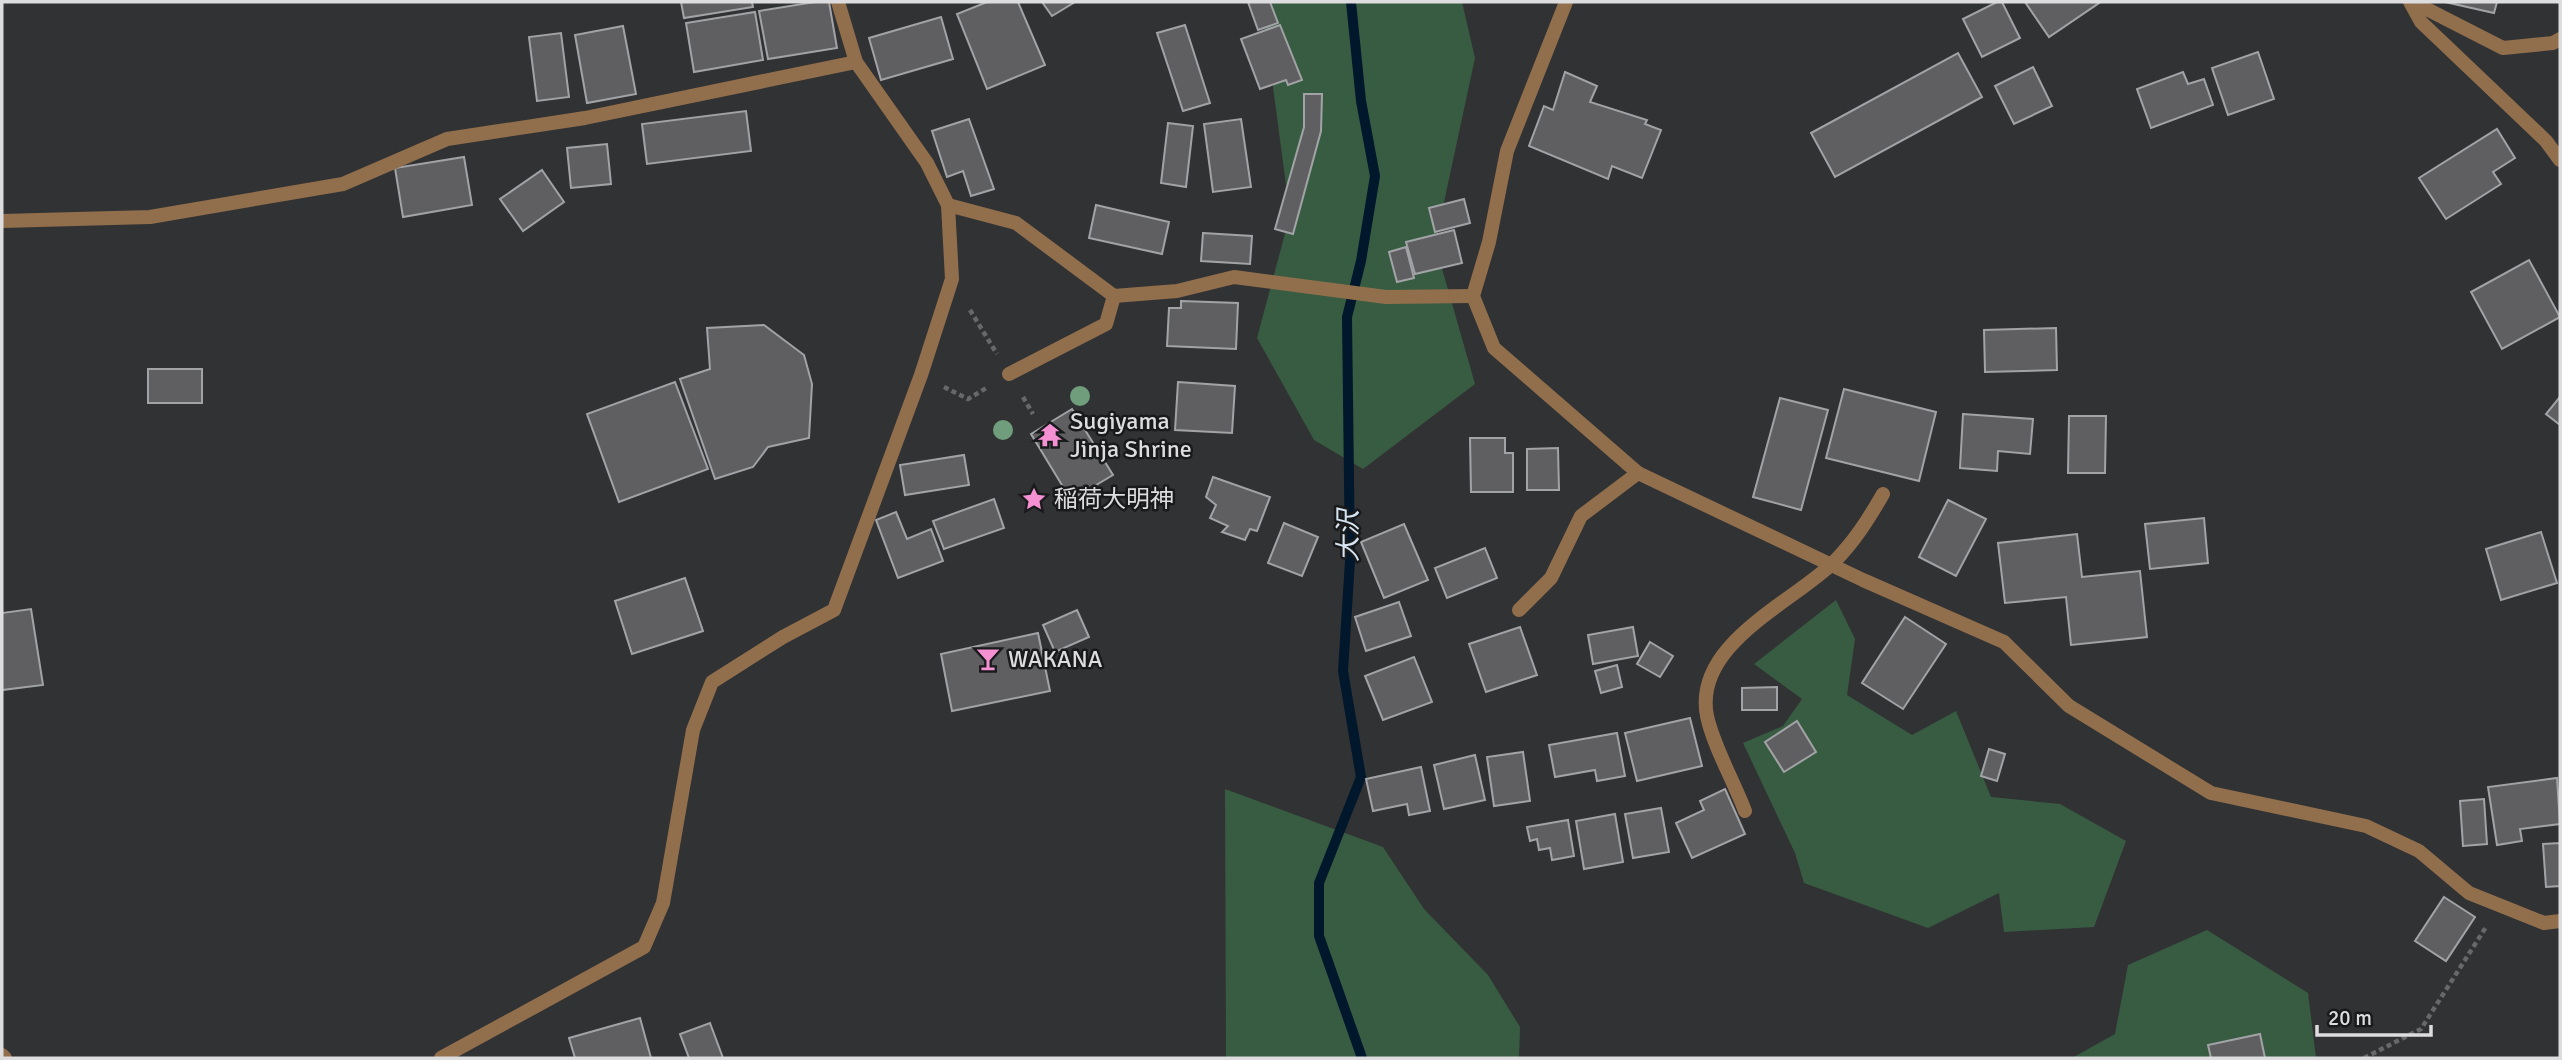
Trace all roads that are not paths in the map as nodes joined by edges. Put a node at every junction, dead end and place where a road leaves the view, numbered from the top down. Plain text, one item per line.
1 (838, 2) edge
2 (1566, 2) edge
3 (2411, 2) edge
4 (2560, 39) edge
5 (856, 62) junction
6 (2560, 160) edge
7 (948, 205) junction
8 (2, 221) edge
9 (1114, 296) junction
10 (1474, 296) junction
11 (1009, 374) road end
12 (1638, 474) junction
13 (1883, 494) dead end
14 (1831, 565) junction
15 (1519, 610) dead end
16 (1745, 811) dead end
17 (2560, 921) edge
18 (441, 1058) edge

1 - 5 street
2 - 10 street
3 - 4 street
3 - 6 street
5 - 7 street
5 - 8 street
7 - 9 street
7 - 18 street
9 - 10 street
9 - 11 street
10 - 12 street
12 - 14 street
12 - 15 street
13 - 14 street
14 - 16 street
14 - 17 street

